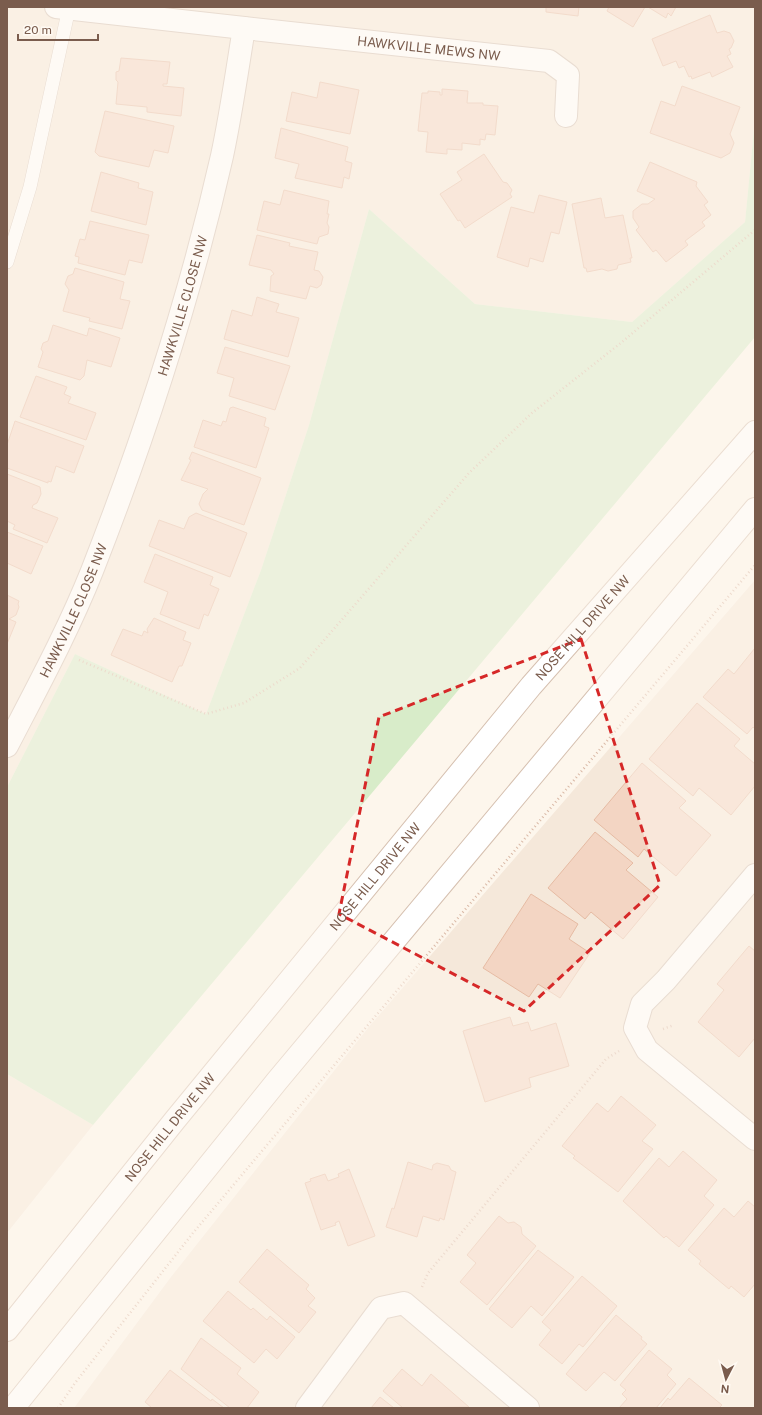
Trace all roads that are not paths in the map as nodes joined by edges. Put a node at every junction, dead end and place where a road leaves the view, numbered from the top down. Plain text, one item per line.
1 (62, 8) edge
2 (244, 28) junction
3 (566, 116) dead end
4 (7, 262) edge
5 (755, 432) edge
6 (755, 509) edge
7 (7, 746) edge
8 (755, 874) edge
9 (755, 1139) edge
10 (7, 1330) edge
11 (13, 1408) edge
12 (307, 1408) edge
13 (528, 1408) edge

1 - 2 main road
1 - 4 lane
2 - 3 main road, HAWKVILLE MEWS NW
2 - 7 main road, HAWKVILLE CLOSE NW
5 - 10 main road, NOSE HILL DRIVE NW
6 - 11 main road
8 - 9 main road
12 - 13 main road

